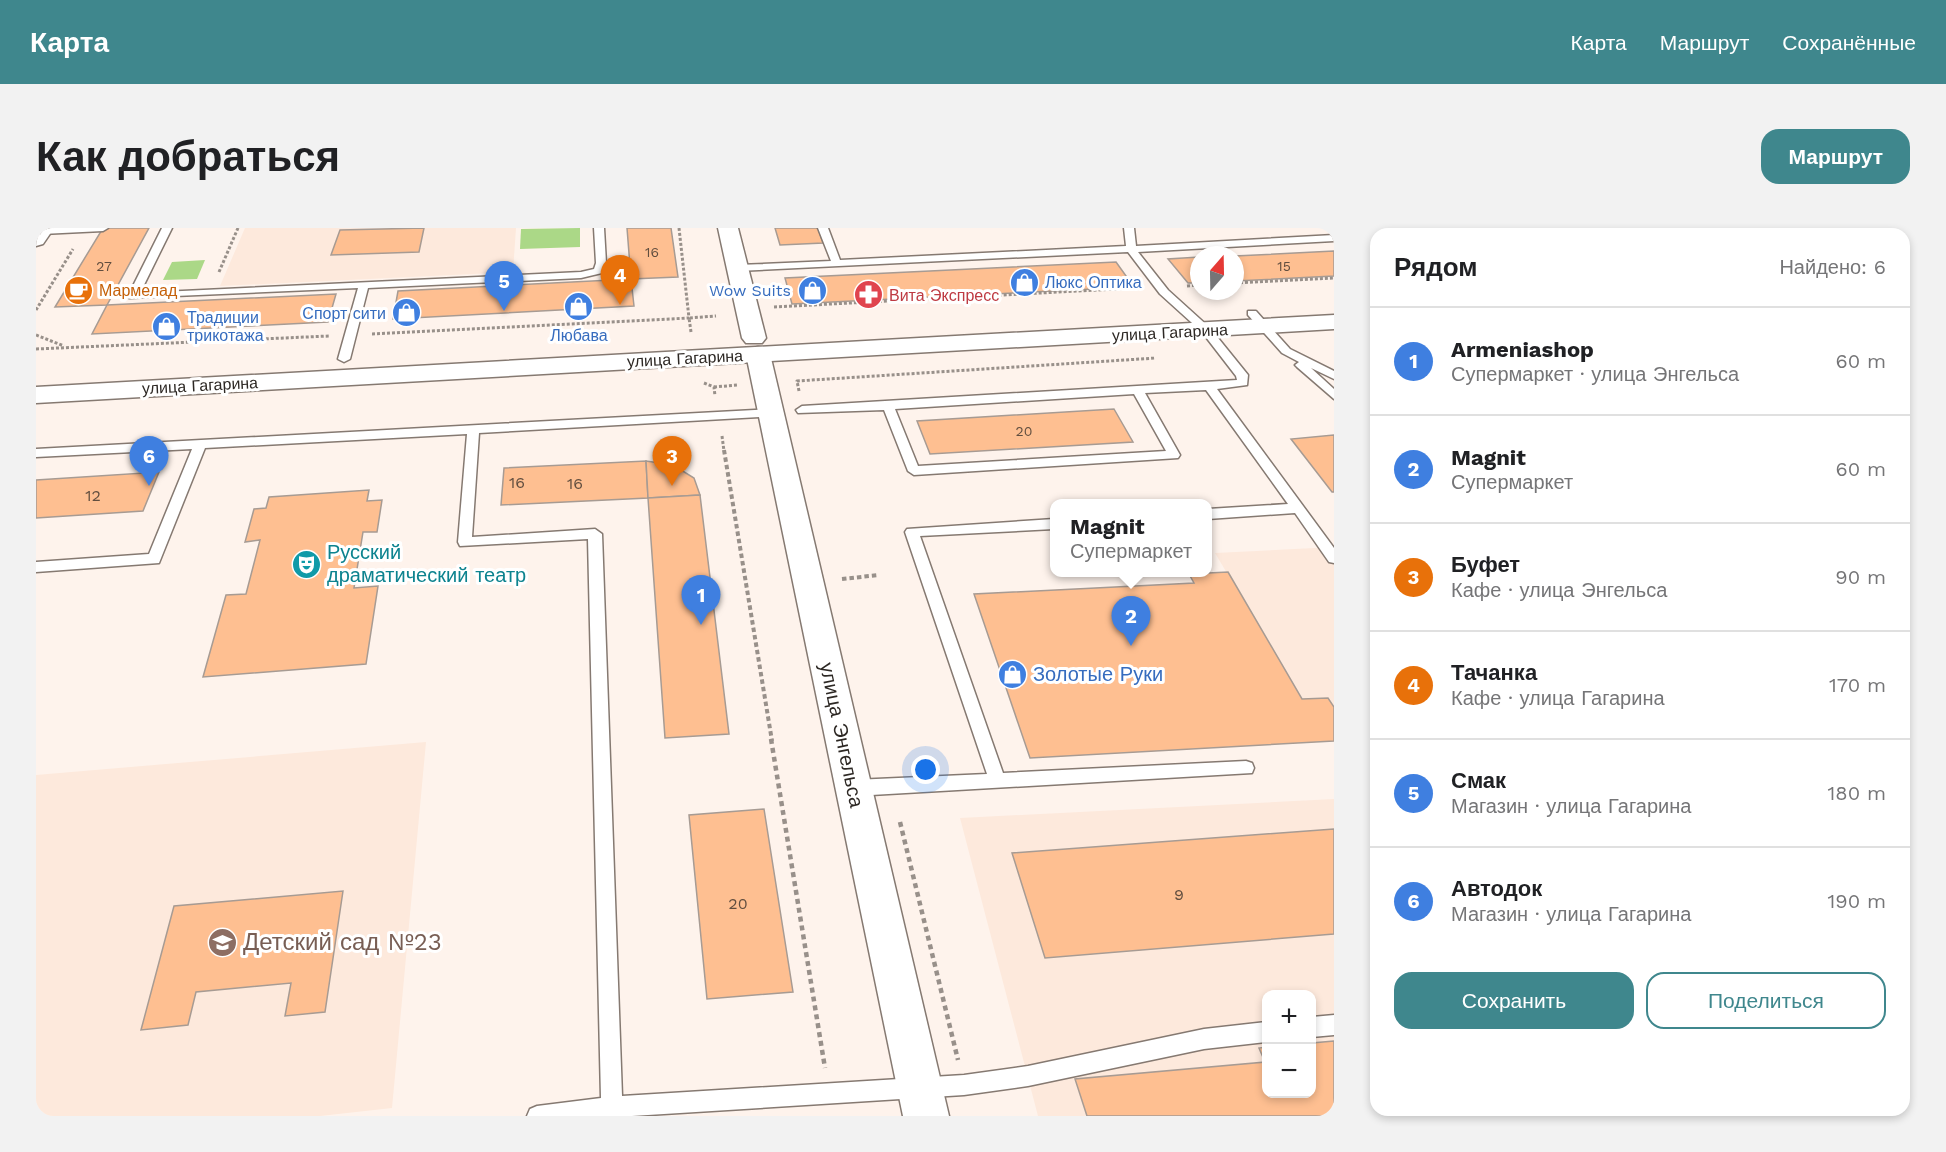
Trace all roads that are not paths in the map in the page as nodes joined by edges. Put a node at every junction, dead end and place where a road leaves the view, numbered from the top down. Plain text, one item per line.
1 (103, 228) edge
2 (167, 228) edge
3 (600, 228) edge
4 (728, 228) edge
5 (823, 228) edge
6 (1129, 228) edge
7 (86, 229) edge
8 (41, 233) edge
9 (1334, 238) edge
10 (1131, 249) junction
11 (836, 262) junction
12 (738, 268) junction
13 (364, 285) junction
14 (1334, 309) edge
15 (1257, 320) junction
16 (1334, 322) edge
17 (1199, 323) junction
18 (756, 346) junction
19 (1286, 351) junction
20 (344, 359) junction
21 (36, 375) edge
22 (1334, 375) edge
23 (1209, 387) junction
24 (1138, 391) junction
25 (36, 394) edge
26 (1334, 395) edge
27 (888, 406) junction
28 (787, 412) junction
29 (473, 429) junction
30 (200, 444) junction
31 (36, 453) edge
32 (1298, 508) junction
33 (1212, 514) edge
34 (1050, 524) edge
35 (1334, 558) edge
36 (36, 567) edge
37 (1246, 768) dead end
38 (998, 781) junction
39 (872, 787) junction
40 (1334, 1025) edge
41 (1316, 1027) edge
42 (1262, 1032) edge
43 (923, 1103) edge
44 (612, 1112) edge
45 (537, 1116) edge

1 - 7 lane
2 - 13 lane
3 - 13 lane
4 - 12 main road, улица Энгельса
5 - 11 lane
6 - 10 lane
7 - 8 lane
9 - 10 lane
10 - 11 lane
10 - 17 lane
11 - 12 lane
12 - 18 main road, улица Энгельса
13 - 20 lane
14 - 15 main road, улица Гагарина
15 - 16 main road, улица Гагарина
15 - 17 main road, улица Гагарина
15 - 19 lane
17 - 18 main road, улица Гагарина
17 - 23 lane
18 - 20 main road, улица Гагарина
18 - 25 main road, улица Гагарина
18 - 28 main road, улица Энгельса
19 - 22 lane
19 - 26 lane
20 - 21 main road, улица Гагарина
23 - 24 lane
23 - 32 lane
24 - 27 lane
24 - 27 lane
27 - 28 lane
28 - 29 lane
28 - 39 main road, улица Энгельса
29 - 30 lane
29 - 44 lane
30 - 31 lane
30 - 36 lane
32 - 33 lane
32 - 35 lane
34 - 38 lane
37 - 38 lane
38 - 39 lane
39 - 43 main road, улица Энгельса
40 - 41 lane
42 - 43 lane
43 - 44 lane
44 - 45 lane

